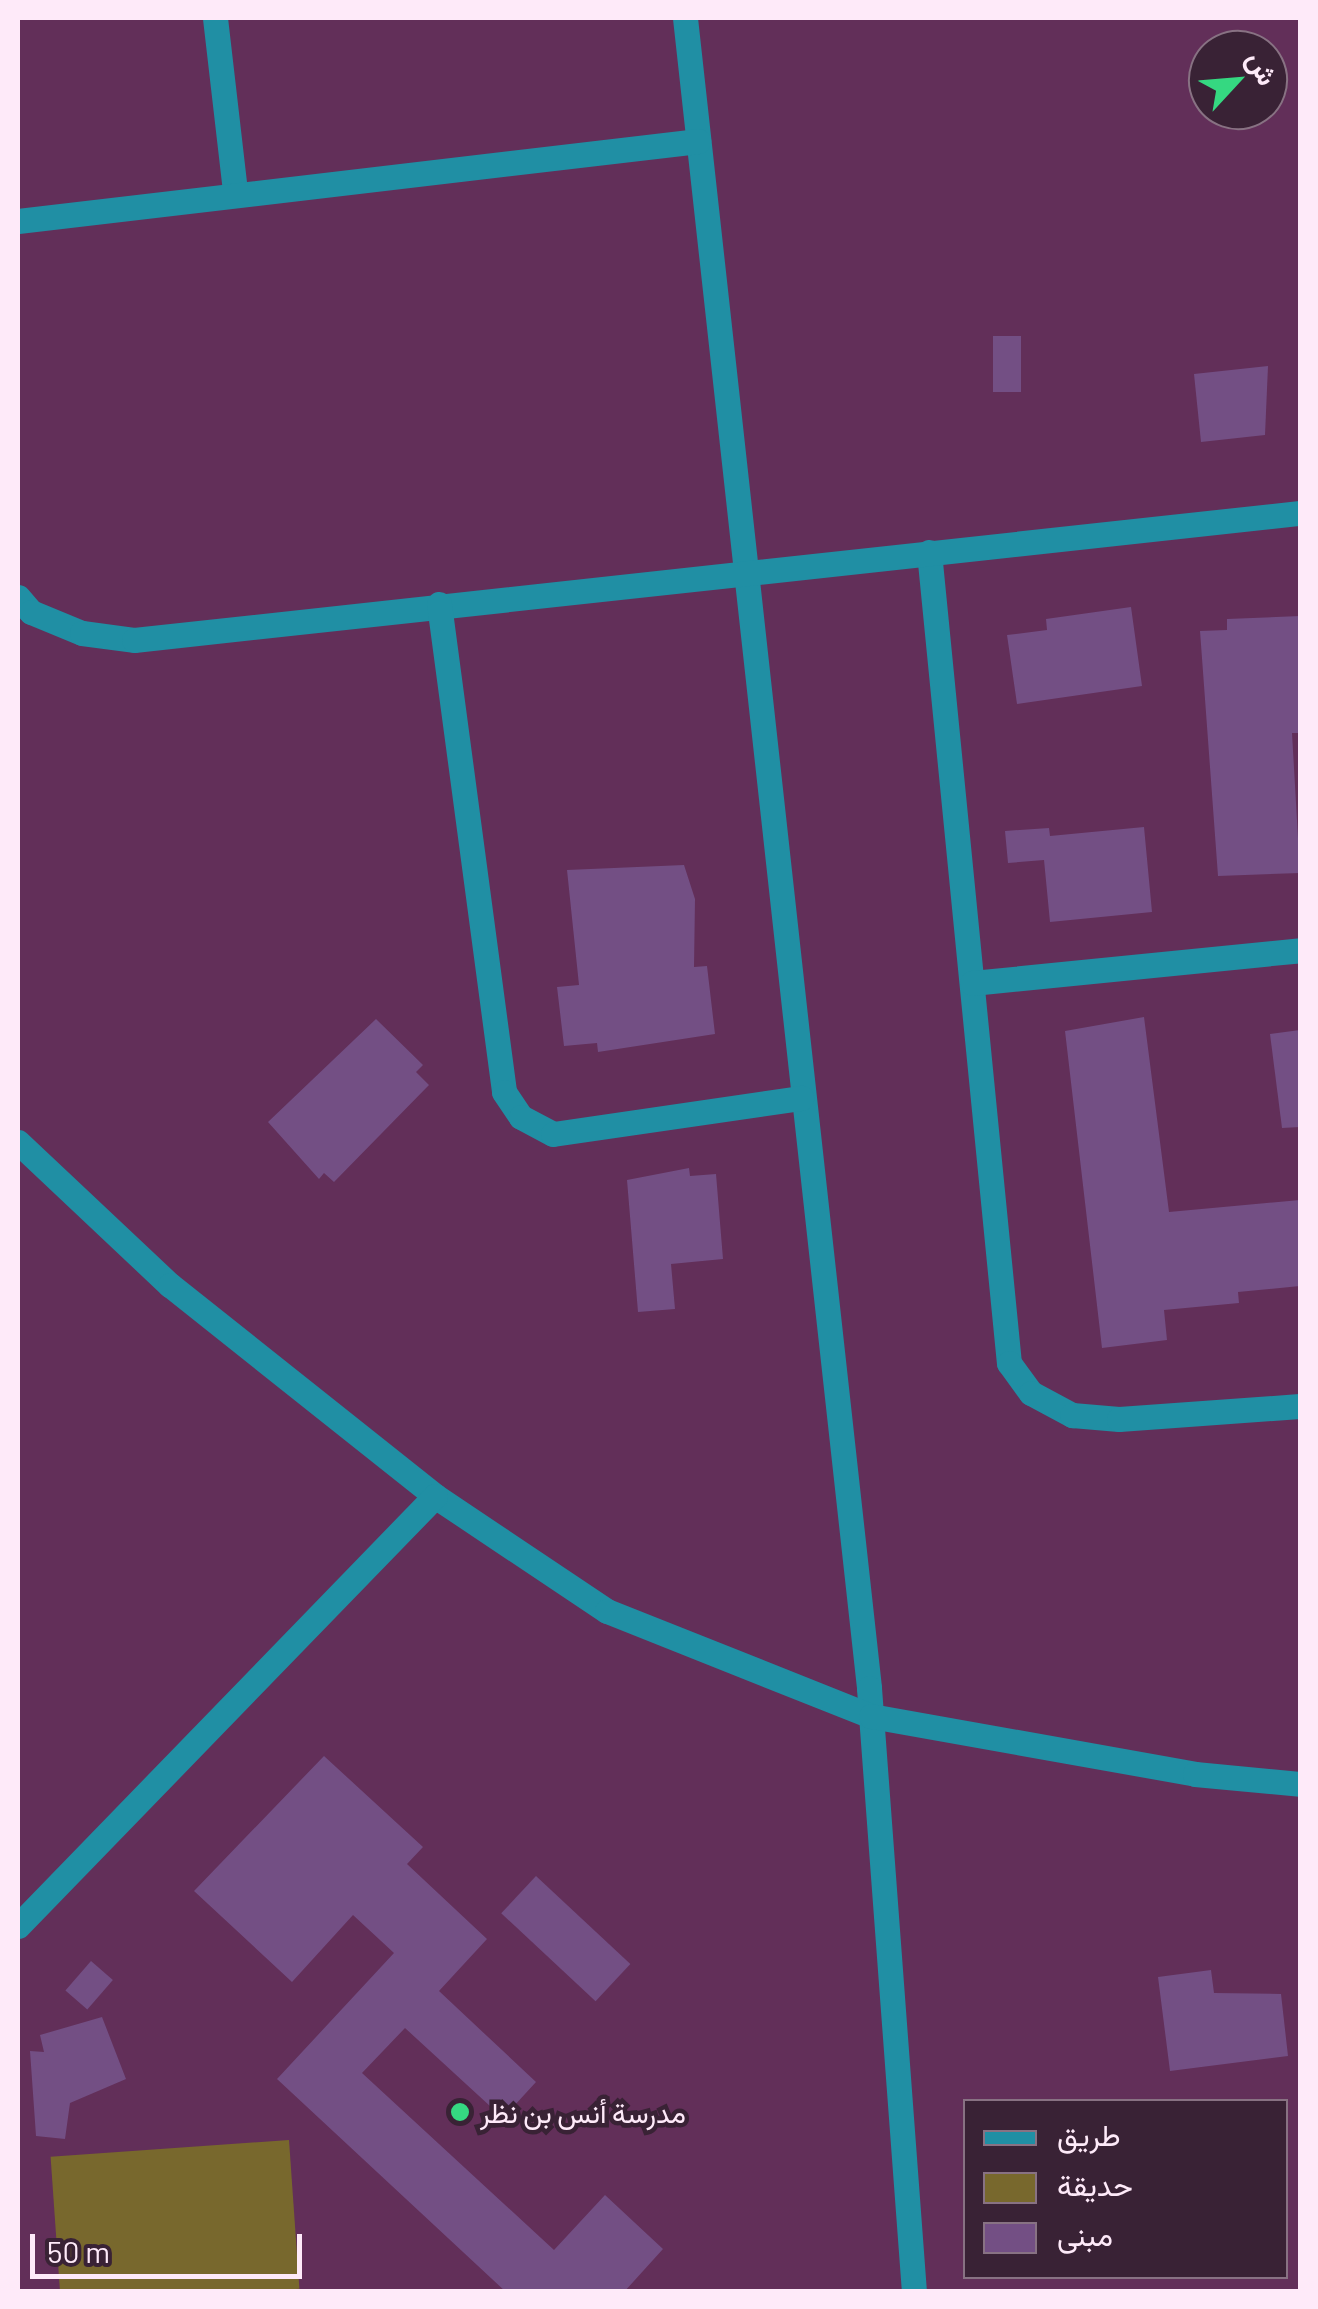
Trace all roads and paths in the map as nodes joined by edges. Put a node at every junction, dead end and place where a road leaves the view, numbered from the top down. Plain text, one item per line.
1 (215, 18) edge
2 (685, 18) edge
3 (698, 141) junction
4 (235, 190) junction
5 (18, 220) edge
6 (1300, 513) edge
7 (929, 552) junction
8 (740, 570) junction
9 (18, 597) edge
10 (439, 604) junction
11 (1300, 950) edge
12 (972, 983) junction
13 (801, 1098) junction
14 (18, 1142) edge
15 (1300, 1406) edge
16 (435, 1496) junction
17 (871, 1716) junction
18 (1300, 1784) edge
19 (18, 1926) edge
20 (914, 2292) edge

1 - 4 street
2 - 3 street
3 - 4 street
3 - 8 street
4 - 5 street
6 - 7 street
7 - 8 street
7 - 12 street
8 - 10 street
8 - 13 street
9 - 10 street
10 - 13 street
11 - 12 street
12 - 15 street
13 - 17 street
14 - 16 street
16 - 17 street
16 - 19 street
17 - 18 street
17 - 20 street

